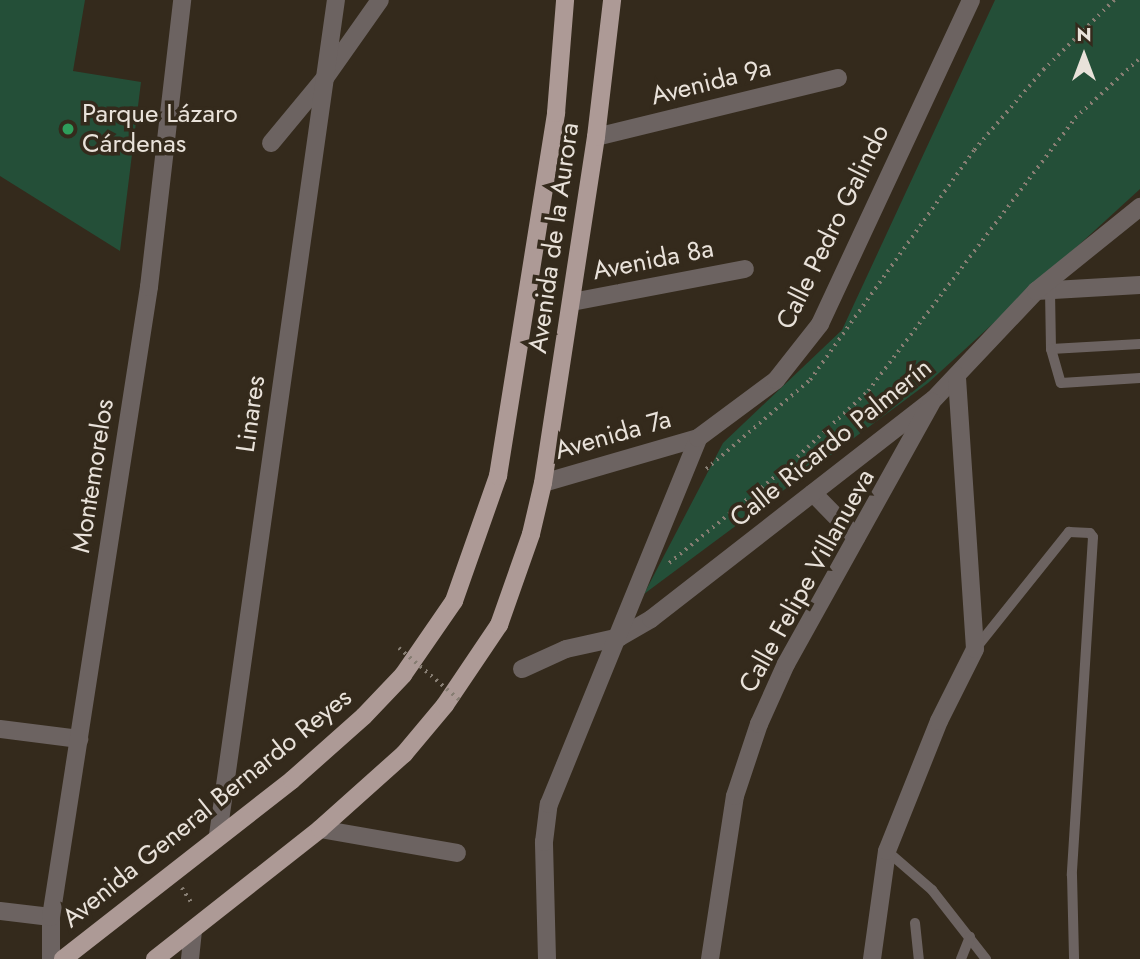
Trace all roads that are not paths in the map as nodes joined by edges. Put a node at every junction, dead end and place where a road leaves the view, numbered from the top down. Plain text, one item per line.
1 (182, 0) edge
2 (336, 0) edge
3 (380, 0) edge
4 (565, 0) edge
5 (612, 0) edge
6 (971, 0) edge
7 (325, 78) junction
8 (838, 78) dead end
9 (596, 137) junction
10 (271, 143) dead end
11 (1140, 207) edge
12 (745, 269) dead end
13 (1140, 285) edge
14 (1043, 291) junction
15 (572, 302) junction
16 (1140, 344) edge
17 (1051, 349) junction
18 (957, 376) junction
19 (1140, 378) edge
20 (934, 399) junction
21 (698, 438) junction
22 (498, 476) joint
23 (543, 483) junction
24 (813, 493) junction
25 (856, 537) junction
26 (620, 637) junction
27 (975, 649) junction
28 (522, 669) dead end
29 (0, 729) edge
30 (79, 739) junction
31 (320, 830) junction
32 (218, 835) junction
33 (887, 851) junction
34 (457, 853) dead end
35 (0, 911) edge
36 (51, 917) junction
37 (915, 923) dead end
38 (198, 925) junction
39 (970, 937) junction
40 (51, 959) edge
41 (64, 959) edge
42 (155, 959) edge
43 (190, 959) edge
44 (547, 959) edge
45 (710, 959) edge
46 (872, 959) edge
47 (919, 959) edge
48 (961, 959) edge
49 (986, 959) edge
50 (1074, 959) edge

1 - 30 street, Montemorelos
2 - 7 street, Linares
3 - 7 street
4 - 22 main road, Avenida de la Aurora
5 - 9 main road, Avenida de la Aurora
6 - 21 street, Calle Pedro Galindo
7 - 10 street
7 - 32 street, Linares
8 - 9 street, Avenida 9a
9 - 15 main road, Avenida de la Aurora
11 - 14 street, Calle Ricardo Palmerín
12 - 15 street, Avenida 8a
13 - 14 street
14 - 17 lane
14 - 18 street, Calle Ricardo Palmerín
15 - 23 main road, Avenida de la Aurora
16 - 17 lane
17 - 19 lane
18 - 20 street, Calle Ricardo Palmerín
18 - 27 street
20 - 24 street, Calle Ricardo Palmerín
20 - 25 street, Calle Felipe Villanueva
21 - 23 street, Avenida 7a
21 - 26 street
22 - 32 main road, Avenida General Bernardo Reyes
23 - 31 main road
24 - 25 street
24 - 26 street, Calle Ricardo Palmerín
25 - 45 street, Calle Felipe Villanueva
26 - 28 street, Calle Ricardo Palmerín
26 - 44 street
27 - 33 street
27 - 50 lane
29 - 30 street
30 - 36 street, Montemorelos
31 - 34 street
31 - 38 main road
32 - 41 main road, Avenida General Bernardo Reyes
33 - 39 lane
33 - 46 street
35 - 36 street
36 - 40 street, Montemorelos
37 - 47 lane
38 - 42 main road
38 - 43 street
39 - 48 lane
39 - 49 lane

